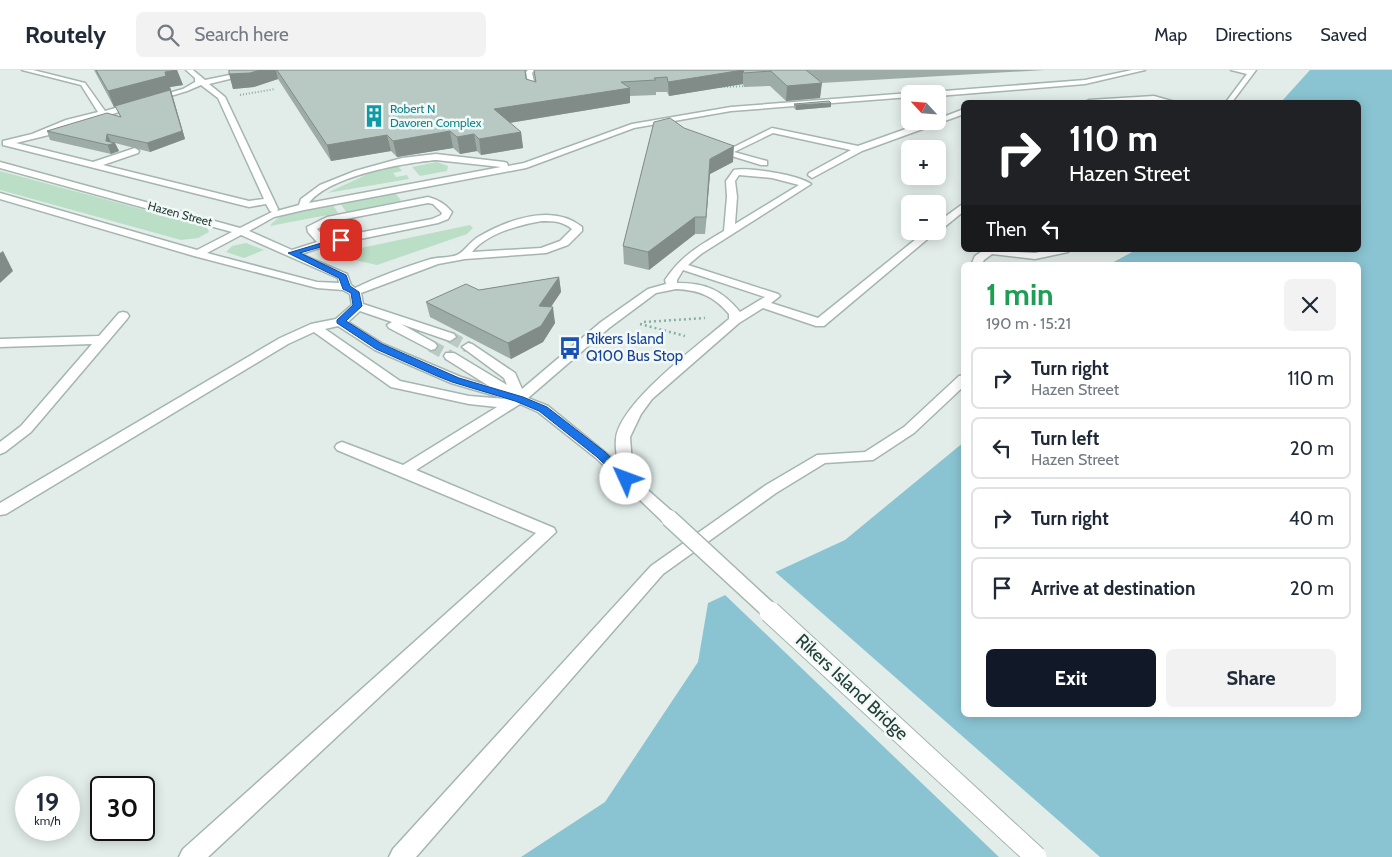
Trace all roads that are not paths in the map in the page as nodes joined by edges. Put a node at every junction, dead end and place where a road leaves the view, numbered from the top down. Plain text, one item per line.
1 (25, 70) edge
2 (189, 70) edge
3 (262, 70) edge
4 (532, 70) edge
5 (1142, 70) edge
6 (1234, 70) edge
7 (1252, 71) edge
8 (201, 81) junction
9 (215, 92) junction
10 (534, 92) edge
11 (946, 93) edge
12 (172, 94) junction
13 (901, 96) edge
14 (1122, 100) edge
15 (1162, 100) edge
16 (1230, 100) edge
17 (961, 112) edge
18 (103, 114) junction
19 (946, 118) edge
20 (912, 130) edge
21 (3, 144) edge
22 (121, 147) edge
23 (859, 149) junction
24 (466, 161) junction
25 (764, 162) dead end
26 (0, 164) edge
27 (91, 165) junction
28 (513, 168) junction
29 (812, 175) dead end
30 (48, 178) junction
31 (456, 178) junction
32 (0, 196) edge
33 (269, 202) junction
34 (304, 207) junction
35 (961, 208) edge
36 (275, 214) junction
37 (946, 221) edge
38 (241, 231) junction
39 (729, 231) junction
40 (921, 240) edge
41 (324, 243) junction
42 (988, 252) edge
43 (1022, 252) edge
44 (1054, 252) edge
45 (292, 253) junction
46 (198, 254) junction
47 (462, 256) junction
48 (977, 262) edge
49 (680, 266) junction
50 (672, 287) junction
51 (350, 290) junction
52 (764, 304) junction
53 (358, 306) junction
54 (123, 316) dead end
55 (735, 320) junction
56 (340, 322) junction
57 (315, 327) junction
58 (450, 337) tunnel mouth
59 (102, 340) junction
60 (0, 343) edge
61 (431, 346) tunnel mouth
62 (468, 347) tunnel mouth
63 (450, 356) tunnel mouth
64 (961, 382) edge
65 (515, 402) junction
66 (342, 447) dead end
67 (0, 449) edge
68 (404, 471) junction
69 (626, 479) junction
70 (0, 510) edge
71 (191, 857) edge
72 (401, 857) edge
73 (1036, 857) edge

1 - 18 street
2 - 8 street
3 - 8 street
4 - 10 street
5 - 11 street
6 - 7 street
7 - 16 street
8 - 9 street
8 - 12 street
9 - 12 street
9 - 33 street
12 - 18 street
13 - 28 street
14 - 15 street
17 - 19 street
18 - 21 street
20 - 23 street
21 - 27 street
22 - 27 street
23 - 25 street
23 - 29 street
24 - 28 street
24 - 31 street
24 - 34 street
26 - 30 street, Hazen Street
27 - 30 street
27 - 33 street
28 - 31 street
30 - 38 street, Hazen Street
31 - 34 street
32 - 46 street
33 - 36 street
34 - 36 street
35 - 37 street
36 - 38 street
38 - 45 street, Hazen Street
38 - 46 street
39 - 39 street
39 - 49 street
40 - 52 street
41 - 41 street
41 - 45 street
42 - 48 street
43 - 44 street
45 - 51 street, Hazen Street
46 - 51 street
47 - 47 street
47 - 51 street
49 - 50 street
49 - 52 street
50 - 55 street
50 - 65 street
51 - 53 street, Hazen Street
52 - 55 street
53 - 56 street
53 - 58 street
53 - 61 street
54 - 59 street
55 - 69 street
56 - 57 street
56 - 65 street
57 - 65 street
57 - 70 street
59 - 60 street
59 - 67 street
62 - 65 street
63 - 65 street
64 - 72 street
65 - 68 street
65 - 69 street
66 - 68 street
68 - 71 street
69 - 73 street, Rikers Island Bridge, bridge

